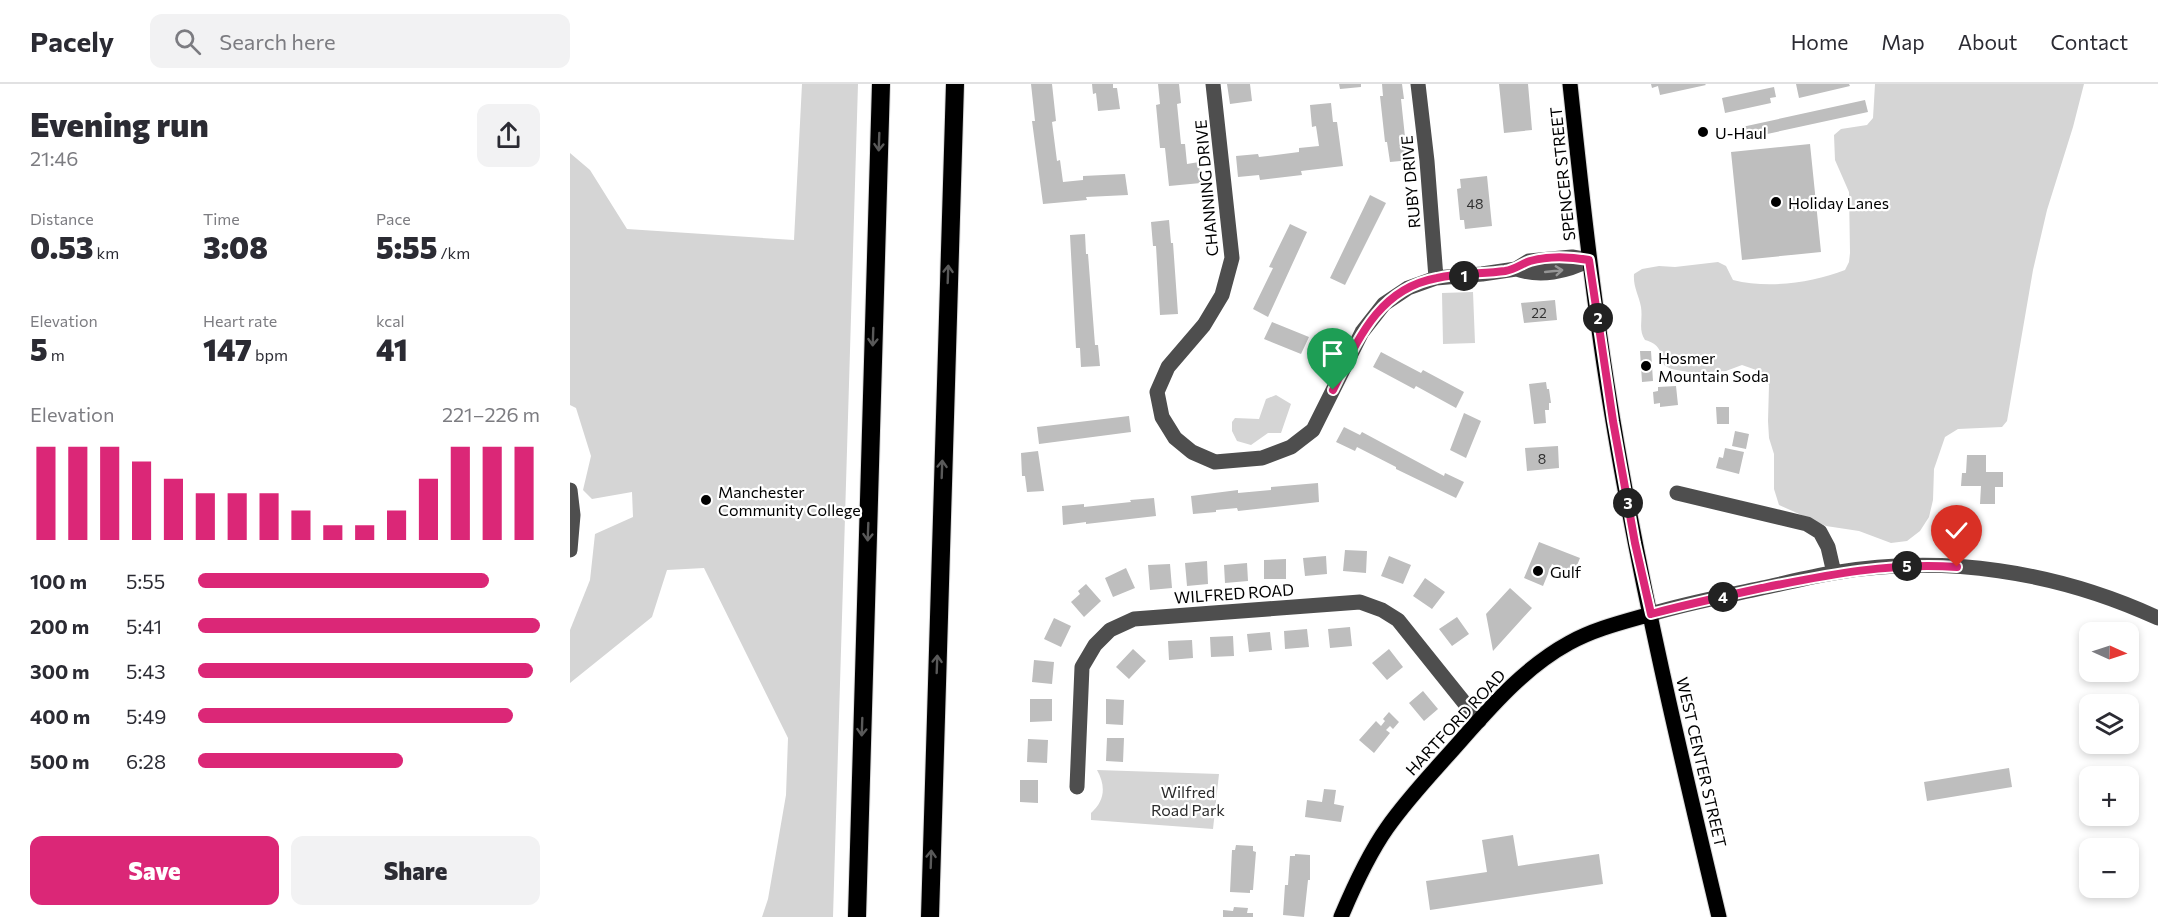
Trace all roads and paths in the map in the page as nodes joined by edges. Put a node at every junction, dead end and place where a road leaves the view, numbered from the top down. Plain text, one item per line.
1 (880, 84) edge
2 (943, 84) edge
3 (955, 84) edge
4 (1214, 84) edge
5 (1418, 84) edge
6 (1570, 84) edge
7 (950, 238) junction
8 (1589, 260) junction
9 (1436, 278) junction
10 (570, 490) edge
11 (1677, 493) dead end
12 (570, 550) edge
13 (1834, 573) junction
14 (1651, 614) junction
15 (2158, 618) edge
16 (1479, 721) junction
17 (1077, 787) dead end
18 (857, 917) edge
19 (930, 917) edge
20 (1341, 917) edge
21 (1719, 917) edge

1 -> 18 highway
2 - 7 highway
3 - 7 highway
4 - 9 street, CHANNING DRIVE
5 - 9 street, RUBY DRIVE
6 - 8 main road, SPENCER STREET
19 -> 7 highway
8 - 9 street, CHANNING DRIVE
8 - 14 main road, SPENCER STREET
10 - 12 street
11 - 13 street
13 - 14 street
13 - 15 street
14 - 16 main road, HARTFORD ROAD
14 - 21 main road, WEST CENTER STREET
16 - 17 street, WILFRED ROAD
16 - 20 main road, HARTFORD ROAD

